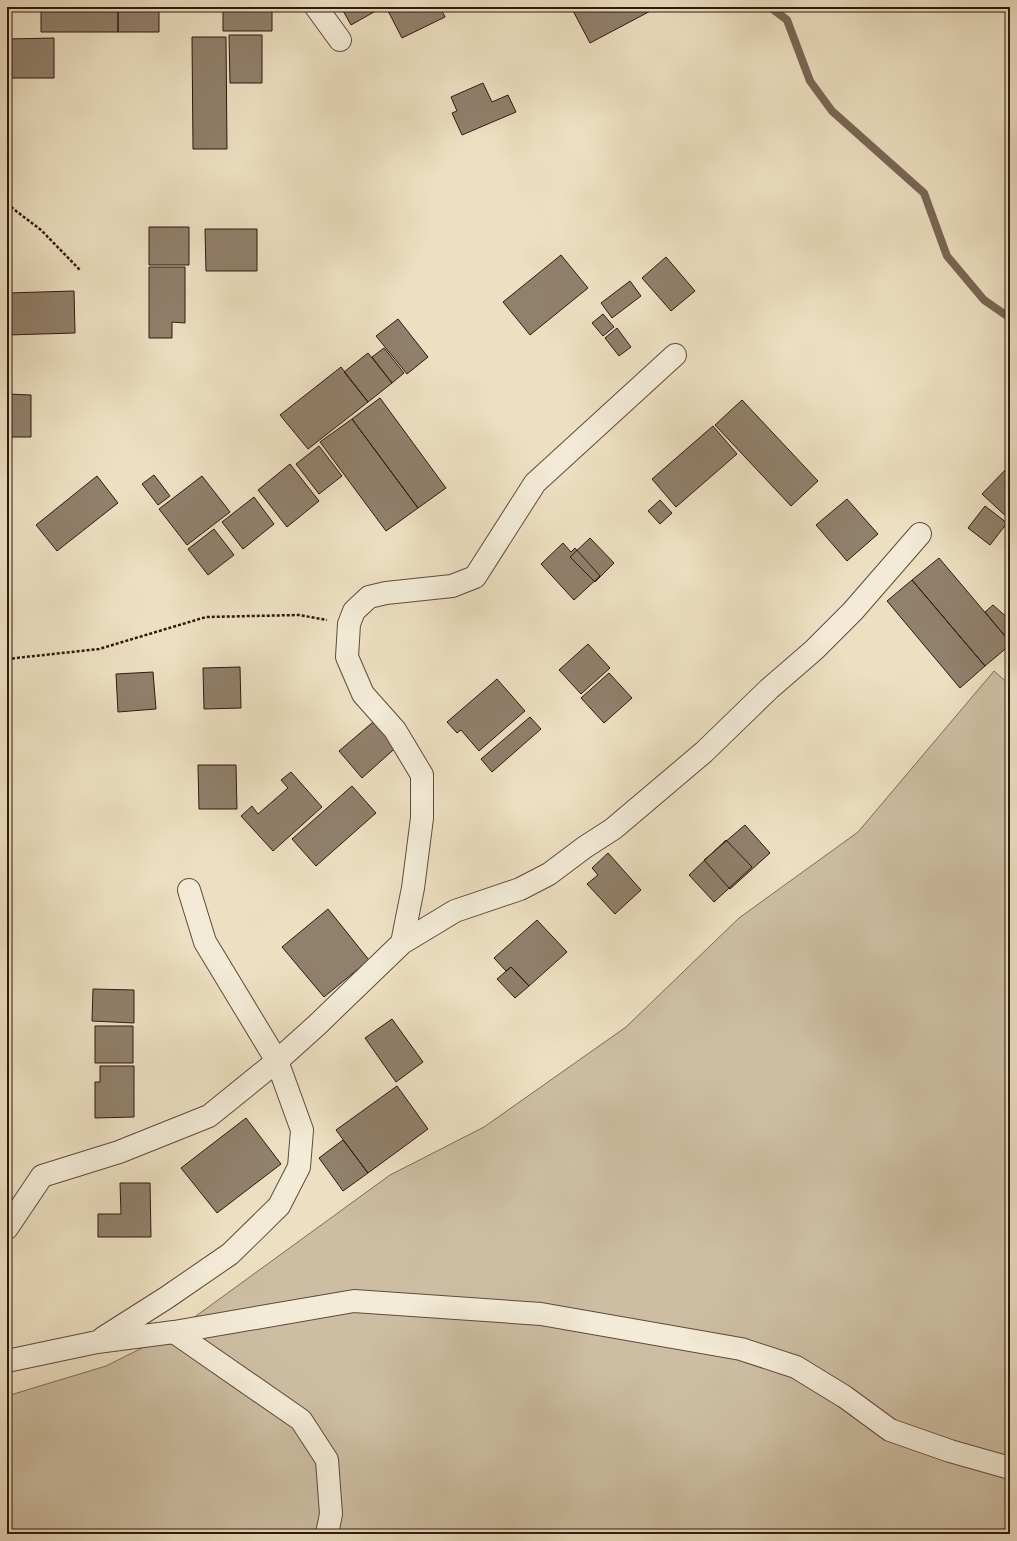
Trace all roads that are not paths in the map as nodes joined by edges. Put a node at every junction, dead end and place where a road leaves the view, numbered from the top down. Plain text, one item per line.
1 (316, 7) edge
2 (340, 40) dead end
3 (675, 355) dead end
4 (920, 534) dead end
5 (189, 890) dead end
6 (402, 943) junction
7 (277, 1061) junction
8 (7, 1228) edge
9 (174, 1332) junction
10 (97, 1342) junction
11 (7, 1361) edge
12 (1010, 1468) edge
13 (327, 1534) edge

1 - 2 street
3 - 6 street
4 - 6 street
5 - 7 street
6 - 7 street
7 - 8 street
7 - 10 street
9 - 10 street
9 - 12 street
9 - 13 street
10 - 11 street

